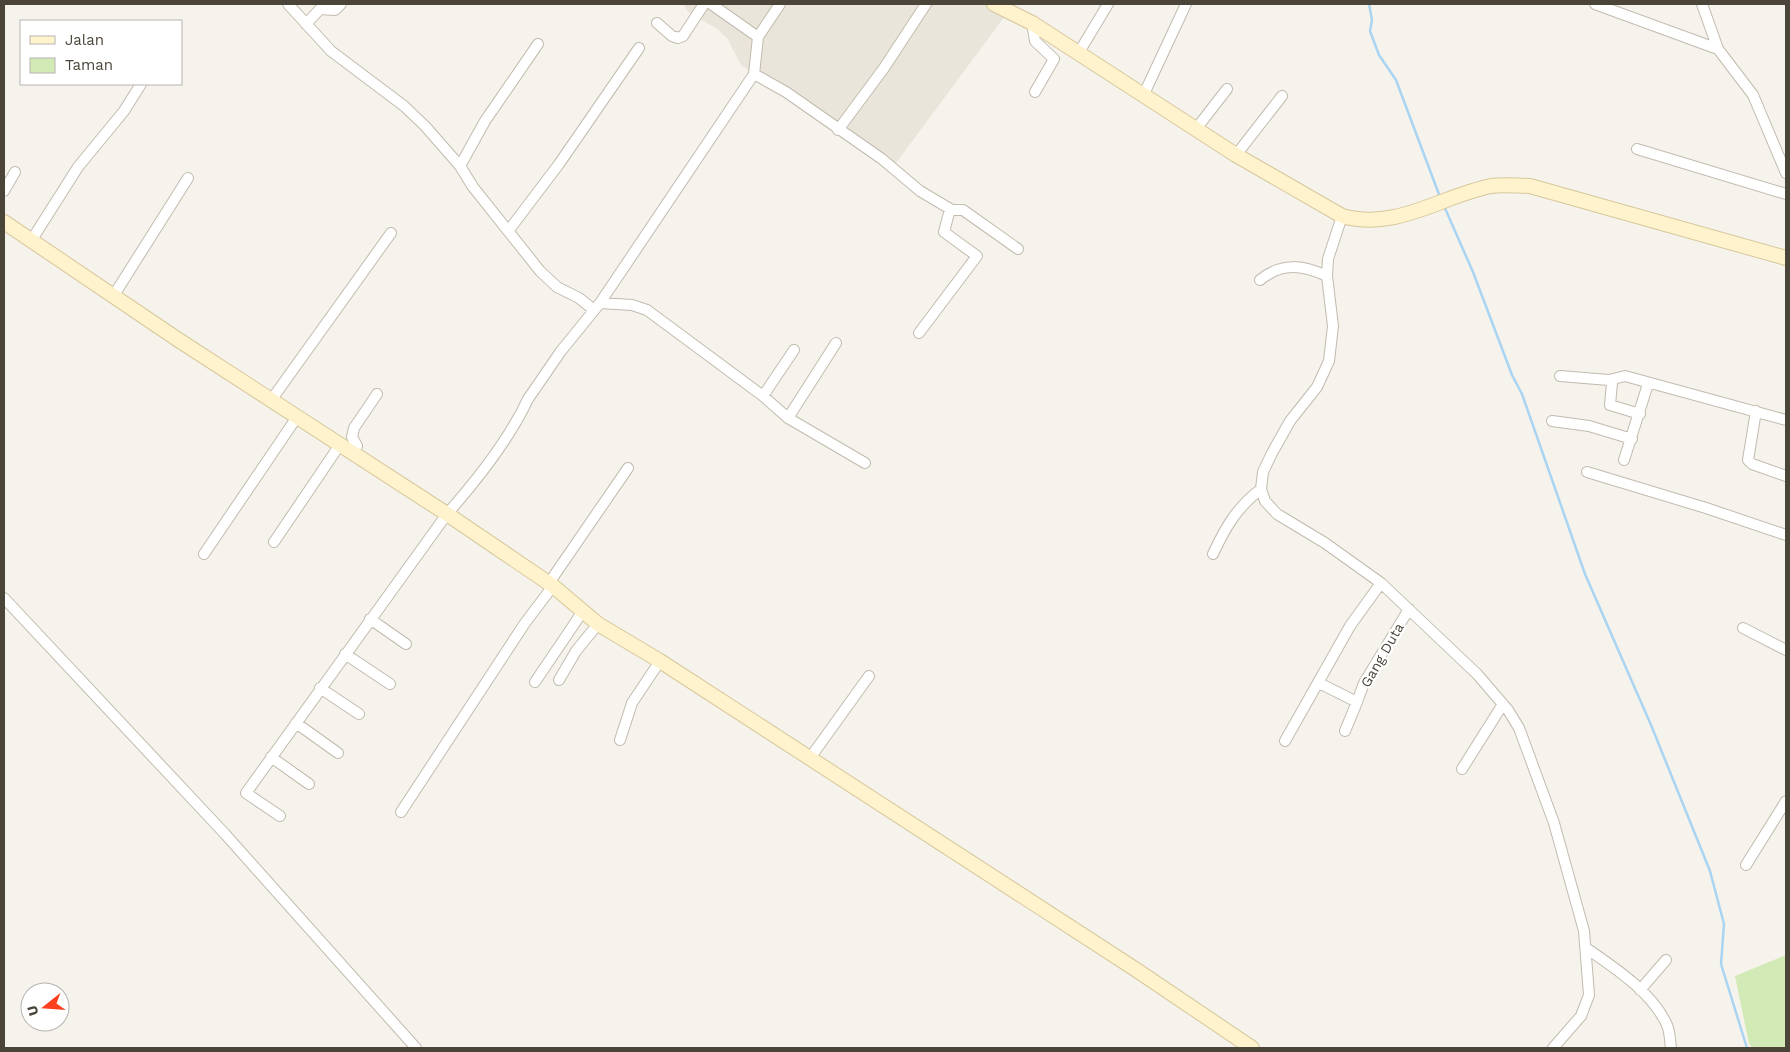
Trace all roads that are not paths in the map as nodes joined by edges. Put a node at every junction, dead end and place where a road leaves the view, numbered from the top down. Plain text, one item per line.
1 (288, 4) edge
2 (341, 4) edge
3 (704, 4) edge
4 (711, 4) edge
5 (780, 4) edge
6 (926, 4) edge
7 (994, 4) edge
8 (1108, 4) edge
9 (1186, 4) edge
10 (1595, 4) edge
11 (1702, 4) edge
12 (657, 22) dead end
13 (1032, 23) junction
14 (306, 24) junction
15 (758, 38) junction
16 (538, 44) dead end
17 (639, 48) dead end
18 (1718, 49) junction
19 (1078, 54) junction
20 (754, 74) junction
21 (140, 85) edge
22 (1227, 89) dead end
23 (1035, 92) dead end
24 (1144, 94) junction
25 (1282, 96) dead end
26 (1196, 129) junction
27 (838, 130) junction
28 (1637, 149) dead end
29 (1236, 155) junction
30 (460, 166) junction
31 (15, 172) dead end
32 (1786, 173) edge
33 (188, 178) dead end
34 (4, 191) edge
35 (1786, 194) edge
36 (950, 209) junction
37 (1342, 216) junction
38 (4, 222) edge
39 (509, 230) junction
40 (391, 233) dead end
41 (31, 241) junction
42 (1018, 249) dead end
43 (1786, 258) edge
44 (1327, 276) junction
45 (1260, 280) dead end
46 (114, 295) junction
47 (597, 306) junction
48 (919, 333) dead end
49 (836, 343) dead end
50 (794, 350) dead end
51 (1560, 376) dead end
52 (1609, 380) junction
53 (1648, 384) junction
54 (377, 394) dead end
55 (763, 396) junction
56 (272, 399) junction
57 (1756, 411) junction
58 (1640, 414) junction
59 (297, 416) junction
60 (788, 418) junction
61 (1786, 420) edge
62 (1552, 421) dead end
63 (1632, 438) junction
64 (345, 449) junction
65 (1624, 460) dead end
66 (865, 463) dead end
67 (628, 468) dead end
68 (1587, 472) dead end
69 (1786, 476) edge
70 (1261, 490) junction
71 (447, 514) junction
72 (1786, 535) edge
73 (274, 542) dead end
74 (204, 554) dead end
75 (1213, 554) dead end
76 (1381, 583) junction
77 (551, 584) junction
78 (4, 598) edge
79 (1409, 609) junction
80 (583, 611) junction
81 (370, 619) junction
82 (598, 624) junction
83 (1743, 628) dead end
84 (406, 644) dead end
85 (1786, 650) edge
86 (345, 654) junction
87 (660, 661) junction
88 (869, 676) dead end
89 (560, 680) dead end
90 (535, 682) dead end
91 (1319, 683) junction
92 (390, 684) dead end
93 (320, 688) junction
94 (1357, 702) junction
95 (1503, 704) junction
96 (359, 714) dead end
97 (296, 723) junction
98 (1345, 731) dead end
99 (620, 740) dead end
100 (1285, 741) dead end
101 (338, 753) dead end
102 (271, 757) junction
103 (810, 758) junction
104 (1462, 769) dead end
105 (309, 784) dead end
106 (1786, 801) edge
107 (401, 812) dead end
108 (280, 816) dead end
109 (1746, 865) dead end
110 (1586, 948) junction
111 (1666, 960) dead end
112 (1640, 990) junction
113 (416, 1048) edge
114 (1250, 1048) edge
115 (1553, 1048) edge
116 (1672, 1048) edge

1 - 14 street
2 - 14 street
3 - 12 street
4 - 15 street
5 - 15 street
6 - 27 street
7 - 13 street
8 - 19 street
9 - 24 street
10 - 18 street
11 - 18 street
13 - 19 street
13 - 23 street
14 - 30 street
15 - 20 street
16 - 30 street
17 - 39 street
18 - 32 street
19 - 24 street
20 - 27 street
20 - 47 street
21 - 41 street
22 - 26 street
24 - 26 street
25 - 29 street
26 - 29 street
27 - 36 street
28 - 35 street
29 - 37 street
30 - 39 street
31 - 34 street
33 - 46 street
36 - 42 street
36 - 48 street
37 - 43 street
37 - 44 street
38 - 41 street
39 - 47 street
40 - 56 street
41 - 46 street
44 - 45 street
44 - 70 street
46 - 56 street
47 - 55 street
47 - 71 street
49 - 60 street
50 - 55 street
51 - 52 street
52 - 53 street
52 - 58 street
53 - 57 street
53 - 58 street
54 - 64 street
55 - 60 street
56 - 59 street
57 - 61 street
57 - 69 street
58 - 63 street
59 - 64 street
59 - 74 street
60 - 66 street
62 - 63 street
63 - 65 street
64 - 71 street
64 - 73 street
67 - 77 street
68 - 72 street
70 - 75 street
70 - 76 street
71 - 77 street
71 - 81 street
76 - 79 street
76 - 91 street
77 - 80 street
77 - 107 street
78 - 113 street
79 - 94 street, Gang Duta
79 - 95 street
80 - 82 street
80 - 90 street
81 - 84 street
81 - 86 street
82 - 87 street
82 - 89 street
83 - 85 street
86 - 92 street
86 - 93 street
87 - 99 street
87 - 103 street
88 - 103 street
91 - 94 street
91 - 100 street
93 - 96 street
93 - 97 street
94 - 98 street, Gang Duta
95 - 104 street
95 - 110 street
97 - 101 street
97 - 102 street
102 - 105 street
102 - 108 street
103 - 114 street
106 - 109 street
110 - 112 street
110 - 115 street
111 - 112 street
112 - 116 street

